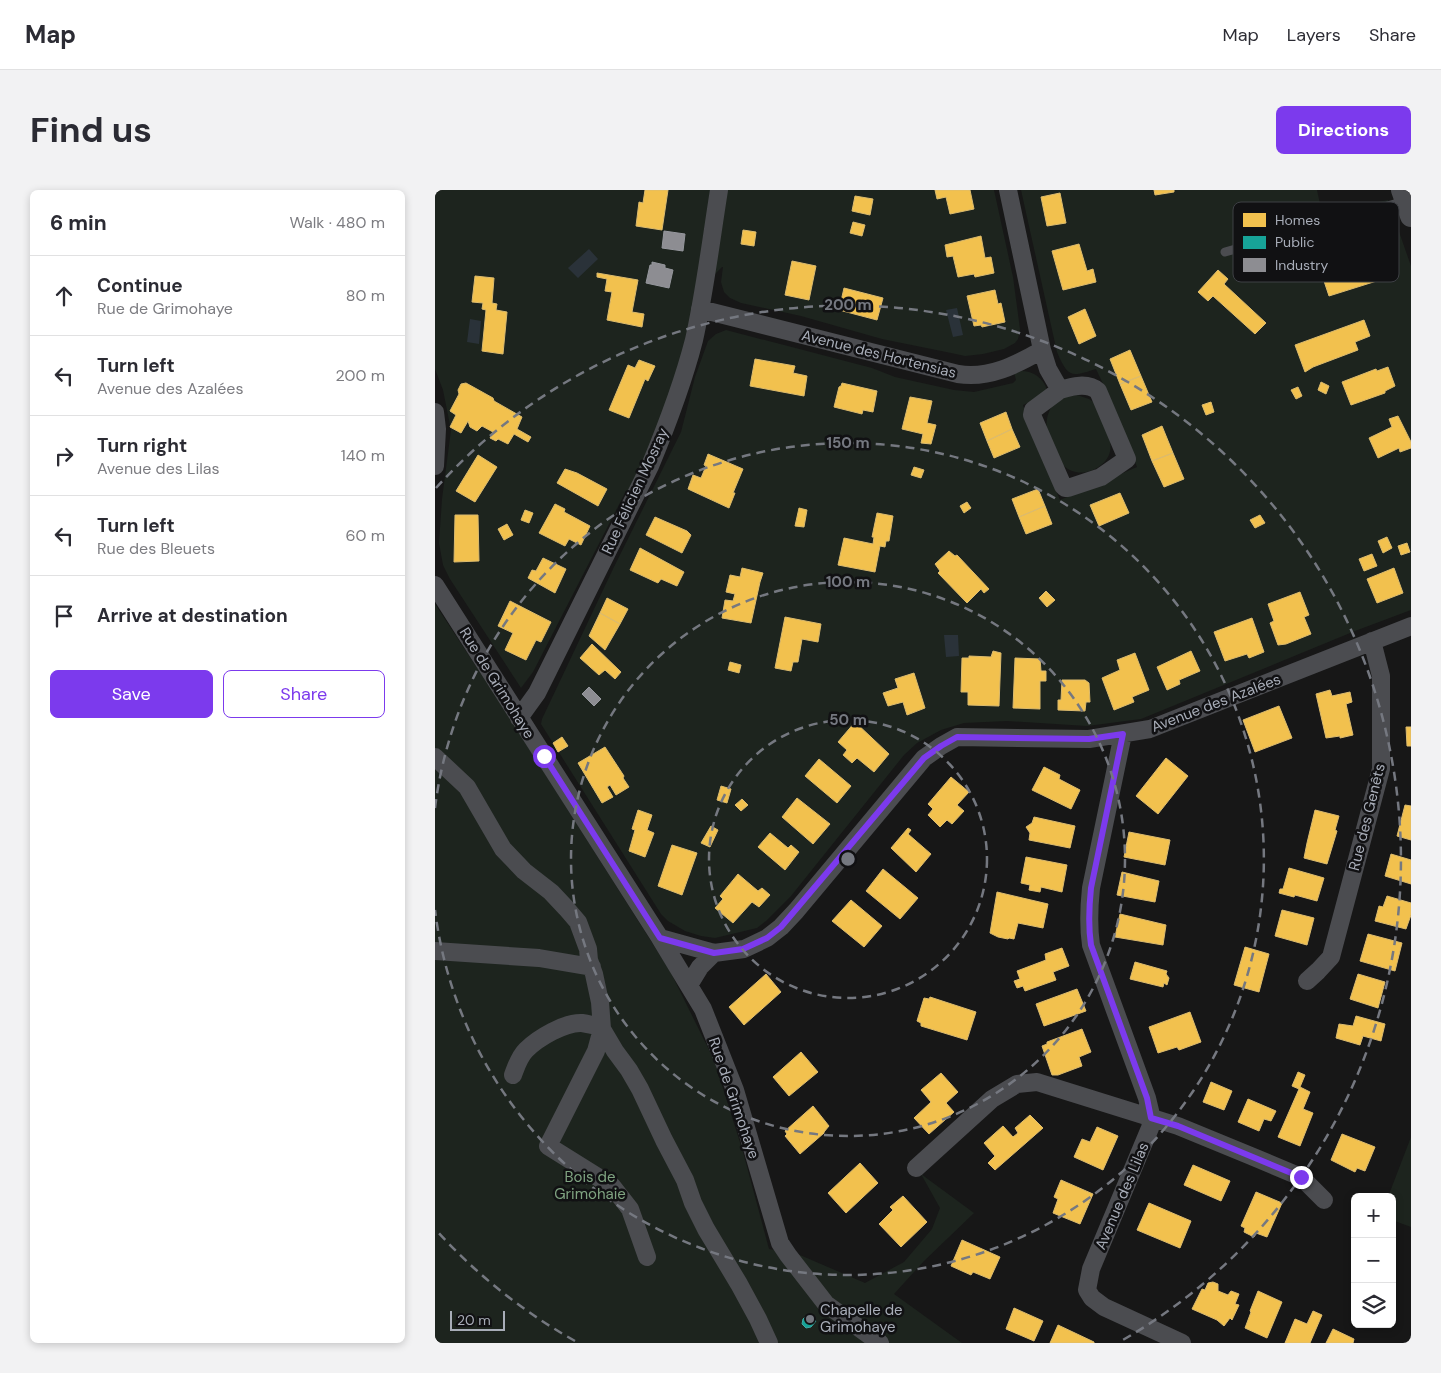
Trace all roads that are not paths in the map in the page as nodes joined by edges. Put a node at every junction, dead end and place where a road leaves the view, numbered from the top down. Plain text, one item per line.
1 (719, 190) edge
2 (1008, 190) edge
3 (1233, 250) edge
4 (1225, 252) dead end
5 (700, 309) junction
6 (1042, 350) junction
7 (1060, 390) junction
8 (435, 412) edge
9 (435, 466) edge
10 (435, 585) edge
11 (1411, 626) edge
12 (1372, 641) junction
13 (519, 718) junction
14 (1123, 734) junction
15 (435, 756) edge
16 (660, 938) junction
17 (435, 951) edge
18 (714, 953) junction
19 (591, 967) junction
20 (1307, 981) dead end
21 (689, 985) junction
22 (602, 1028) junction
23 (513, 1075) dead end
24 (1151, 1118) junction
25 (916, 1168) dead end
26 (1324, 1200) dead end
27 (647, 1257) dead end
28 (769, 1343) edge
29 (881, 1343) edge
30 (1183, 1343) edge

1 - 5 street, Rue Félicien Mosray
2 - 6 street
3 - 4 lane
5 - 6 street, Avenue des Hortensias
5 - 13 street, Rue Félicien Mosray
6 - 7 street
7 - 7 street
8 - 9 street
10 - 13 street, Rue de Grimohaye
11 - 12 street, Avenue des Azalées
12 - 14 street, Avenue des Azalées
12 - 20 street, Rue des Genêts
13 - 16 street, Rue de Grimohaye
14 - 18 street, Avenue des Azalées
14 - 24 street, Avenue des Lilas
15 - 19 street
16 - 18 street, Avenue des Azalées
16 - 21 street, Rue de Grimohaye
17 - 19 street
18 - 21 street
19 - 22 street
21 - 29 street, Rue de Grimohaye
22 - 23 street
22 - 27 street
22 - 28 street
24 - 25 street
24 - 26 street
24 - 30 street, Avenue des Lilas

